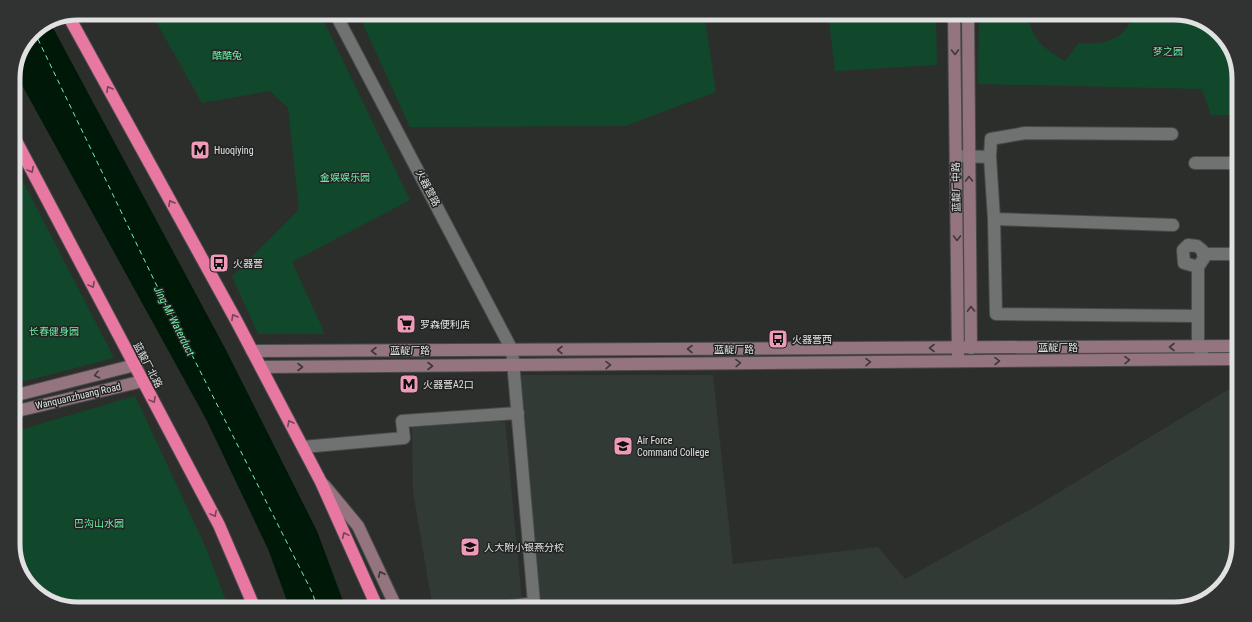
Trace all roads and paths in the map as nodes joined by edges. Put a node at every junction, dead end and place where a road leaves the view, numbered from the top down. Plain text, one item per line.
1 (339, 20) edge
2 (954, 20) edge
3 (968, 20) edge
4 (71, 21) edge
5 (1172, 134) dead end
6 (20, 148) edge
7 (956, 156) junction
8 (990, 157) junction
9 (969, 158) junction
10 (1195, 162) dead end
11 (1232, 163) edge
12 (994, 219) junction
13 (1173, 225) dead end
14 (1203, 254) junction
15 (1232, 254) edge
16 (1198, 267) junction
17 (1198, 316) junction
18 (1232, 346) edge
19 (1198, 347) junction
20 (958, 348) junction
21 (971, 348) junction
22 (512, 350) junction
23 (252, 351) junction
24 (1205, 359) junction
25 (1232, 359) edge
26 (958, 361) junction
27 (971, 361) junction
28 (135, 365) junction
29 (514, 366) junction
30 (261, 367) junction
31 (143, 381) junction
32 (20, 394) edge
33 (20, 410) edge
34 (518, 413) junction
35 (303, 447) junction
36 (321, 482) junction
37 (252, 602) edge
38 (375, 602) edge
39 (394, 602) edge
40 (534, 602) edge

1 - 22 street, 火器营路
2 -> 7 street, 蓝靛厂中路
3 - 9 street, 蓝靛厂中路
23 -> 4 highway
5 - 8 street
6 -> 28 highway, 蓝靛厂北路
7 - 9 street
7 -> 20 street, 蓝靛厂中路
8 - 9 street
8 - 12 street
21 -> 9 street, 蓝靛厂中路
10 - 11 street
12 - 13 street
12 - 17 street
14 - 15 street
14 - 16 street
14 - 16 street
16 - 17 street
17 - 19 street
18 - 19 street, 蓝靛厂路
19 -> 21 street, 蓝靛厂路
19 - 24 street
20 - 21 street, 蓝靛厂路
20 -> 22 street, 蓝靛厂路
20 - 26 street, 蓝靛厂中路
21 - 27 street
22 -> 23 street, 蓝靛厂路
22 - 29 street, 火器营路
23 - 30 highway
24 - 25 street, 蓝靛厂路
27 -> 24 street, 蓝靛厂路
26 - 27 street, 蓝靛厂路
29 -> 26 street, 蓝靛厂路
28 - 31 highway, 蓝靛厂北路
28 -> 32 street, Wanquanzhuang Road
30 -> 29 street, 蓝靛厂路
29 - 34 street, 火器营路
35 -> 30 highway
31 - 33 street, Wanquanzhuang Road
31 -> 37 highway, 蓝靛厂北路
34 - 35 street
34 - 40 street, 火器营路
35 - 36 highway
38 -> 36 highway
39 -> 36 street

